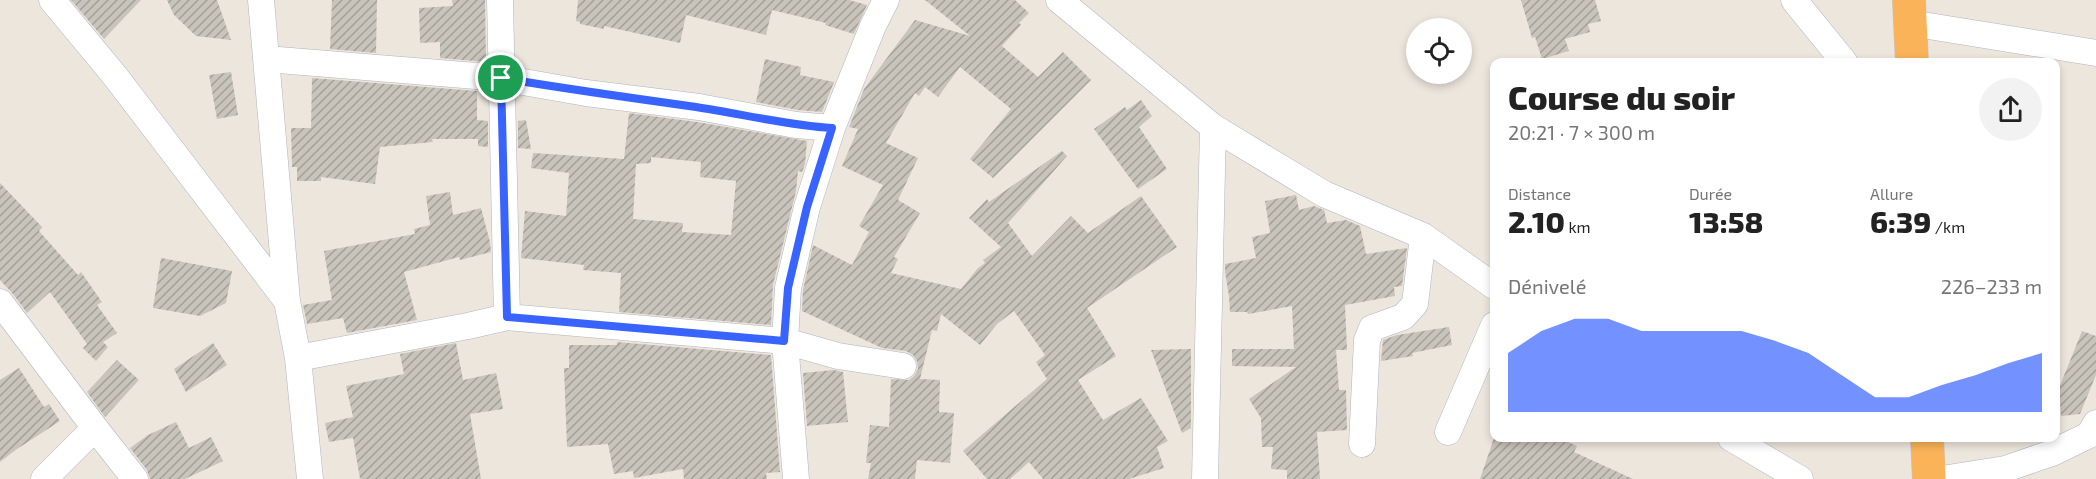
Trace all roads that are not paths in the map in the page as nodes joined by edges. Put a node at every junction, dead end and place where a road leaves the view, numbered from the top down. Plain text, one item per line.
1 (52, 0) edge
2 (261, 0) edge
3 (500, 0) edge
4 (886, 0) edge
5 (1059, 0) edge
6 (1794, 0) edge
7 (1909, 12) edge
8 (2096, 53) edge
9 (1841, 58) edge
10 (1912, 58) edge
11 (266, 59) junction
12 (501, 78) junction
13 (1214, 127) junction
14 (832, 128) junction
15 (1423, 236) junction
16 (1490, 283) edge
17 (287, 301) junction
18 (0, 302) edge
19 (507, 317) junction
20 (1490, 334) edge
21 (784, 341) junction
22 (298, 358) junction
23 (903, 366) dead end
24 (2096, 423) edge
25 (95, 428) junction
26 (1448, 432) dead end
27 (1738, 442) edge
28 (1927, 442) edge
29 (1362, 444) dead end
30 (44, 479) edge
31 (135, 479) edge
32 (310, 479) edge
33 (796, 479) edge
34 (1205, 479) edge
35 (1800, 479) edge
36 (1929, 479) edge
37 (1942, 479) edge

1 - 17 street
2 - 11 street
3 - 12 street
4 - 14 street
5 - 13 street
6 - 9 street
7 - 8 street
7 - 10 highway
11 - 12 street
11 - 17 street
12 - 14 street
12 - 19 street
13 - 15 street
13 - 34 street
14 - 21 street
15 - 16 street
15 - 29 street
17 - 22 street
18 - 25 street
19 - 21 street
19 - 22 street
20 - 26 street
21 - 23 street
21 - 33 street
22 - 32 street
24 - 37 street
25 - 30 street
25 - 31 street
27 - 35 street
28 - 36 highway

